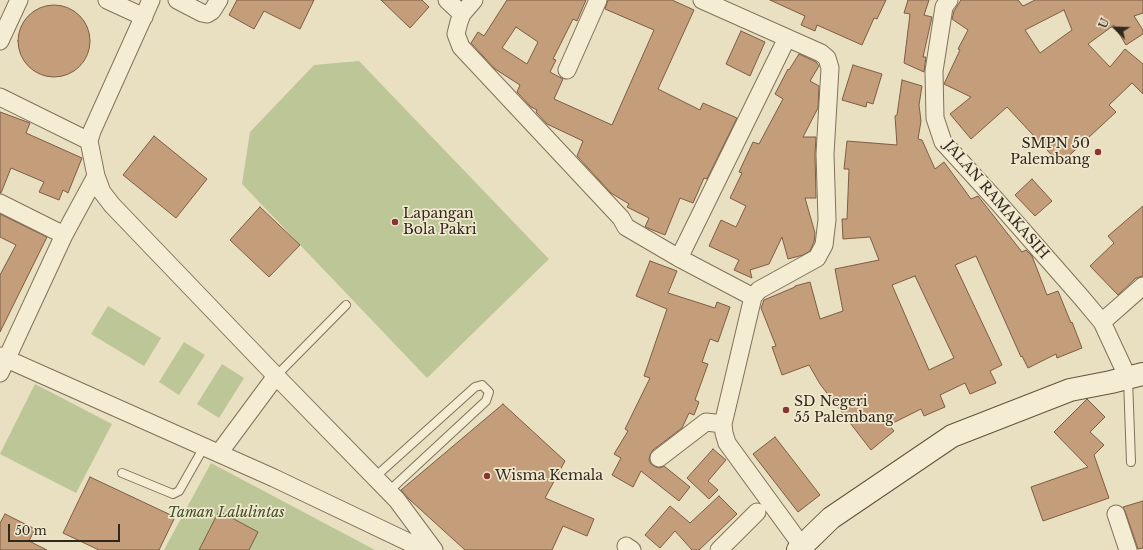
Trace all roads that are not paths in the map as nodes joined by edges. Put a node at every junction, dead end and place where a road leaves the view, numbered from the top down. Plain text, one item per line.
1 (19, 0) edge
2 (107, 0) edge
3 (151, 0) edge
4 (177, 0) edge
5 (218, 0) edge
6 (447, 0) edge
7 (474, 0) edge
8 (598, 0) edge
9 (702, 0) edge
10 (949, 0) edge
11 (462, 14) junction
12 (144, 17) junction
13 (787, 38) junction
14 (0, 41) edge
15 (567, 70) dead end
16 (0, 97) edge
17 (89, 141) junction
18 (96, 176) junction
19 (0, 203) edge
20 (64, 235) junction
21 (679, 258) junction
22 (1143, 286) edge
23 (753, 297) junction
24 (346, 305) dead end
25 (1102, 322) junction
26 (2, 363) edge
27 (276, 376) junction
28 (1135, 376) edge
29 (723, 424) junction
30 (212, 450) junction
31 (659, 458) dead end
32 (1132, 462) dead end
33 (122, 473) dead end
34 (375, 477) junction
35 (389, 491) junction
36 (757, 512) dead end
37 (1116, 514) dead end
38 (800, 548) edge
39 (425, 550) edge
40 (434, 550) edge
41 (719, 550) edge
42 (1128, 550) edge

1 - 14 street
2 - 12 street
3 - 12 street
4 - 5 street
6 - 11 street
7 - 11 street
8 - 15 street
9 - 13 street
10 - 25 street, JALAN RAMAKASIH
11 - 21 street
12 - 17 street
13 - 21 street
13 - 23 street
16 - 17 street
17 - 18 street
18 - 20 street
18 - 27 street
19 - 20 street
20 - 26 street
21 - 23 street
22 - 25 street
23 - 29 street
24 - 27 lane
25 - 28 street, JALAN RAMAKASIH
26 - 30 street
27 - 30 street
27 - 34 street
28 - 32 lane
28 - 38 street
29 - 31 street
29 - 38 street
30 - 33 lane
30 - 39 street
34 - 35 street
34 - 35 lane
35 - 40 street
36 - 41 street
37 - 42 street

